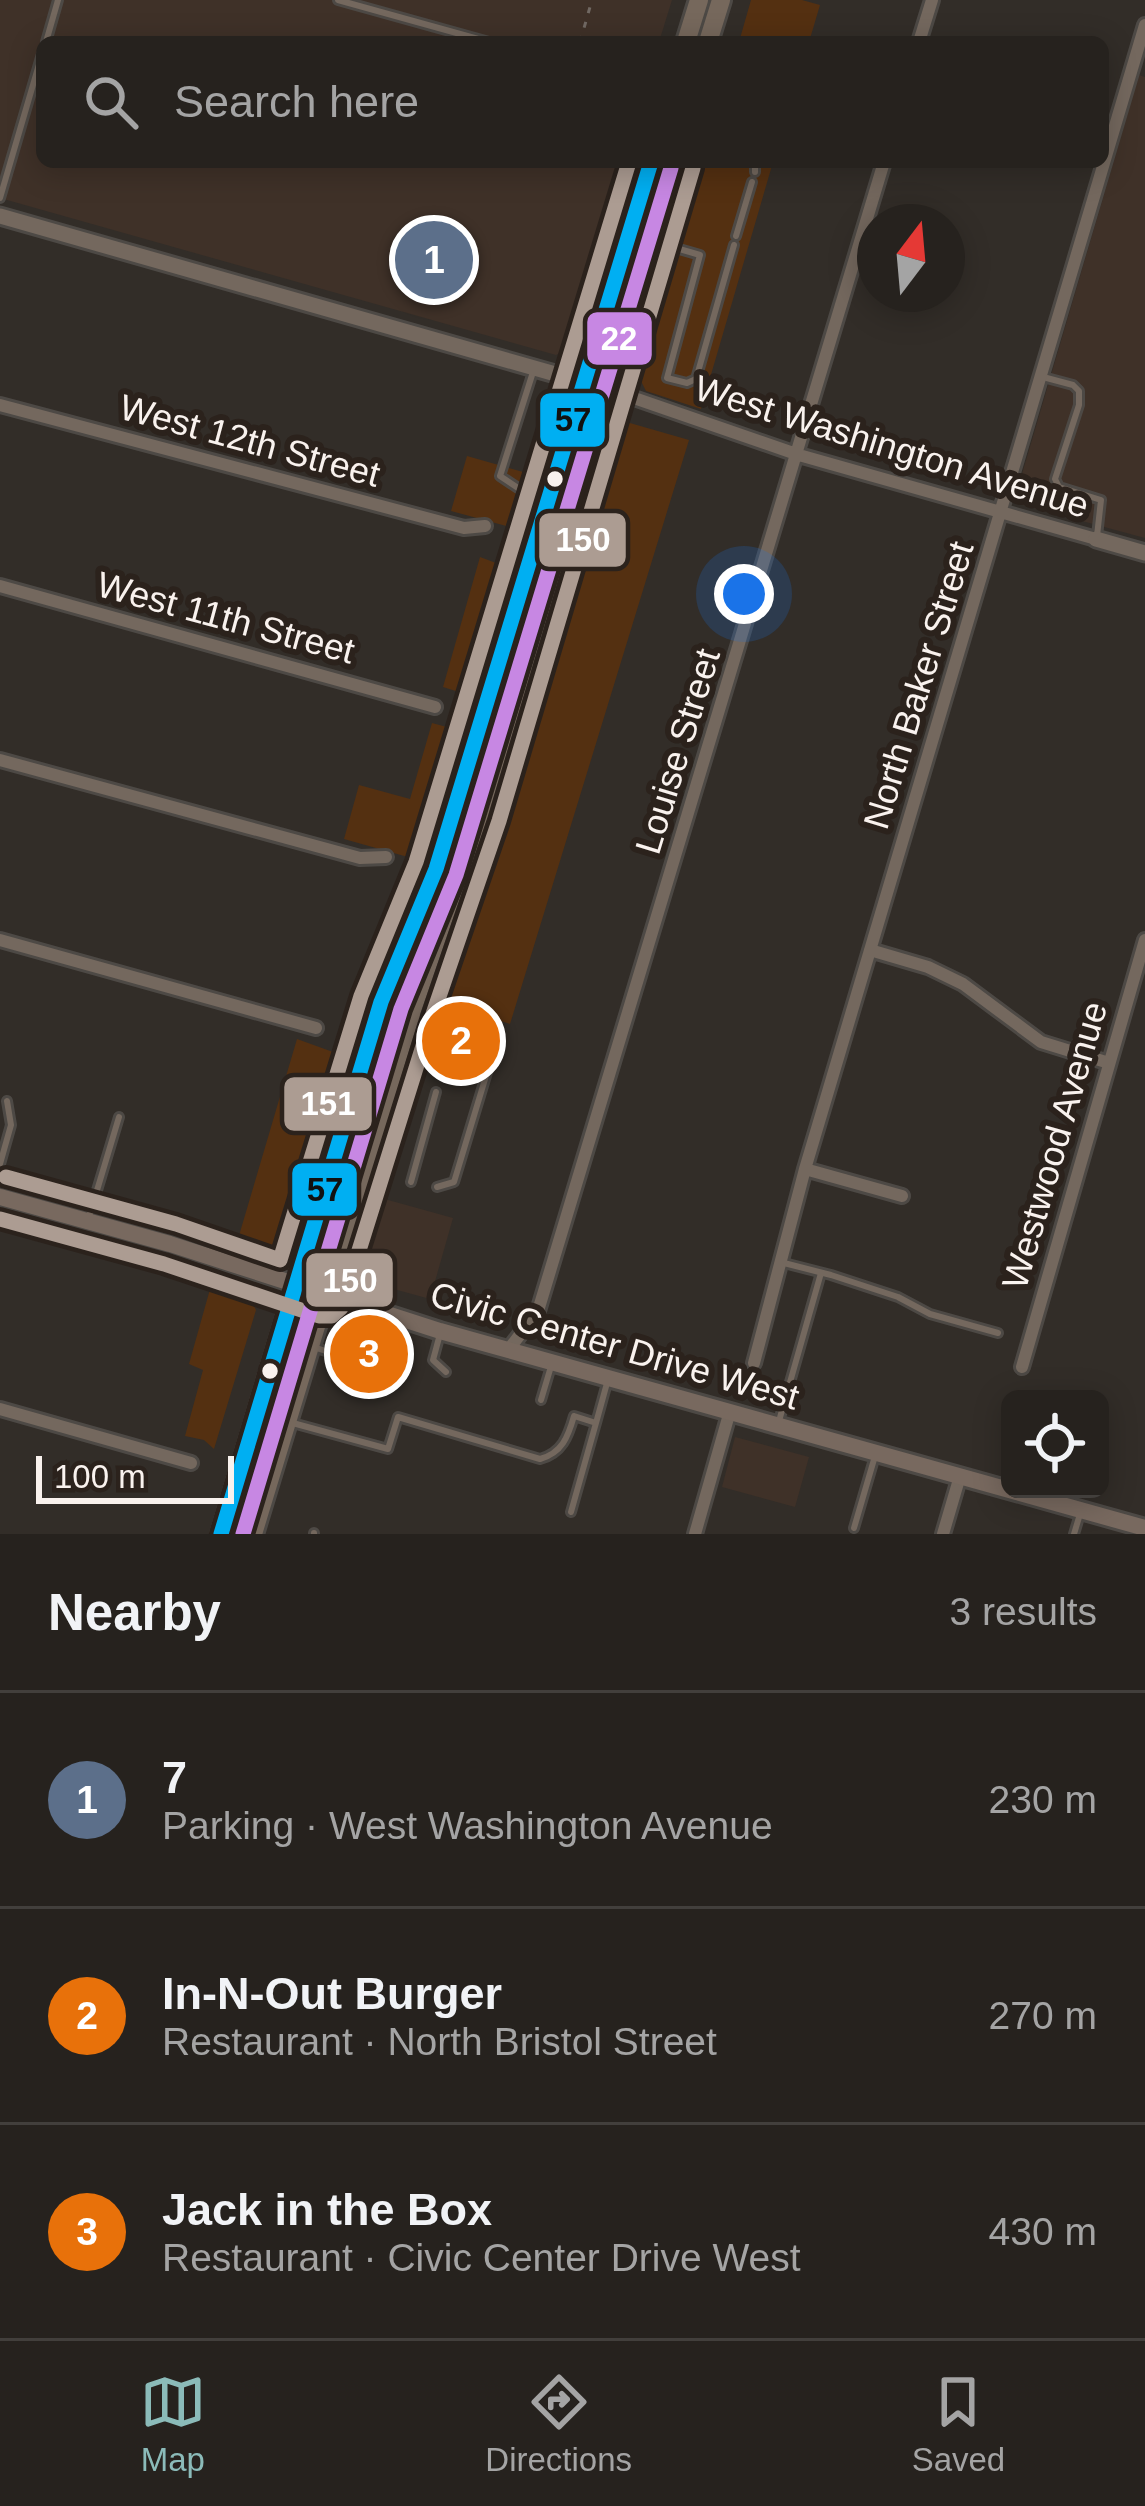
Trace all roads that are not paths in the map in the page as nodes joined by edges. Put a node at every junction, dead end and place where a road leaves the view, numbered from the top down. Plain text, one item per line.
1 (58, 0) edge
2 (338, 0) edge
3 (699, 0) edge
4 (721, 0) edge
5 (932, 0) edge
6 (1145, 26) edge
7 (48, 36) edge
8 (467, 36) edge
9 (688, 36) edge
10 (711, 36) edge
11 (922, 36) edge
12 (1139, 66) edge
13 (36, 75) edge
14 (1109, 161) edge
15 (649, 168) edge
16 (671, 168) edge
17 (755, 168) edge
18 (882, 168) edge
19 (1107, 168) edge
20 (755, 172) dead end
21 (752, 182) dead end
22 (0, 198) edge
23 (0, 216) edge
24 (650, 240) junction
25 (534, 369) junction
26 (1041, 376) junction
27 (584, 382) junction
28 (608, 389) junction
29 (0, 404) edge
30 (799, 454) junction
31 (550, 494) junction
32 (1000, 512) junction
33 (484, 526) dead end
34 (1096, 539) junction
35 (1145, 553) edge
36 (0, 586) edge
37 (435, 706) dead end
38 (0, 760) edge
39 (386, 856) dead end
40 (0, 940) edge
41 (1145, 940) edge
42 (870, 950) junction
43 (410, 1016) junction
44 (316, 1028) dead end
45 (1109, 1063) junction
46 (436, 1092) dead end
47 (7, 1101) dead end
48 (119, 1118) dead end
49 (0, 1164) edge
50 (805, 1169) junction
51 (411, 1182) dead end
52 (437, 1187) dead end
53 (902, 1196) dead end
54 (0, 1197) edge
55 (88, 1220) junction
56 (779, 1262) junction
57 (821, 1274) junction
58 (294, 1287) junction
59 (324, 1297) junction
60 (440, 1331) junction
61 (998, 1333) dead end
62 (309, 1346) junction
63 (508, 1349) junction
64 (433, 1360) junction
65 (552, 1361) junction
66 (754, 1363) dead end
67 (418, 1364) dead end
68 (1022, 1367) dead end
69 (347, 1368) dead end
70 (446, 1372) dead end
71 (608, 1377) junction
72 (541, 1400) dead end
73 (0, 1409) edge
74 (730, 1412) junction
75 (286, 1421) junction
76 (596, 1423) junction
77 (778, 1425) junction
78 (876, 1452) junction
79 (191, 1463) dead end
80 (960, 1476) junction
81 (1081, 1510) junction
82 (571, 1512) dead end
83 (854, 1528) dead end
84 (1145, 1528) edge
85 (221, 1534) edge
86 (254, 1534) edge
87 (695, 1534) edge
88 (943, 1534) edge
89 (1074, 1534) edge

1 - 7 lane
2 - 8 lane
3 - 9 main road
4 - 10 main road
5 - 11 street
6 - 12 street, North Baker Street
12 - 14 street, North Baker Street
13 - 22 lane
15 - 27 main road
16 - 24 main road
17 - 20 lane
18 - 30 street, Louise Street
19 - 26 street, North Baker Street
21 - 24 lane
23 - 25 street, West Washington Avenue
24 - 28 main road
25 - 27 street, West Washington Avenue
25 - 31 lane
26 - 32 street, North Baker Street
26 - 34 lane
27 - 28 street, West Washington Avenue
27 - 31 main road
28 - 30 street, West Washington Avenue
28 - 43 main road
29 - 33 street, West 12th Street
30 - 32 street, West Washington Avenue
30 - 63 street, Louise Street
31 - 58 main road
32 - 34 street, West Washington Avenue
32 - 42 street, North Baker Street
34 - 35 street, West Washington Avenue
36 - 37 street, West 11th Street
38 - 39 street
40 - 44 street
41 - 45 street, Westwood Avenue
42 - 45 street
42 - 50 street, North Baker Street
43 - 52 lane
43 - 59 main road
45 - 68 street, Westwood Avenue
46 - 51 lane
47 - 49 lane
48 - 55 lane
50 - 53 street
50 - 56 street, North Baker Street
54 - 55 main road, Civic Center Drive West
55 - 58 main road, Civic Center Drive West
56 - 57 lane
56 - 66 street, North Baker Street
57 - 61 lane
57 - 77 lane
58 - 59 main road, Civic Center Drive West
58 - 85 main road
59 - 60 main road, Civic Center Drive West
59 - 62 main road
60 - 63 main road, Civic Center Drive West
60 - 64 lane
62 - 69 lane
62 - 75 main road
63 - 65 main road, Civic Center Drive West
64 - 67 lane
64 - 70 lane
65 - 71 main road, Civic Center Drive West
65 - 72 lane
71 - 74 main road, Civic Center Drive West
71 - 76 lane
73 - 79 street
74 - 77 main road, Civic Center Drive West
74 - 87 street
75 - 76 lane
75 - 86 main road
76 - 82 lane
77 - 78 main road, Civic Center Drive West
78 - 80 main road, Civic Center Drive West
78 - 83 lane
80 - 81 main road, Civic Center Drive West
80 - 88 street
81 - 84 main road, Civic Center Drive West
81 - 89 lane

